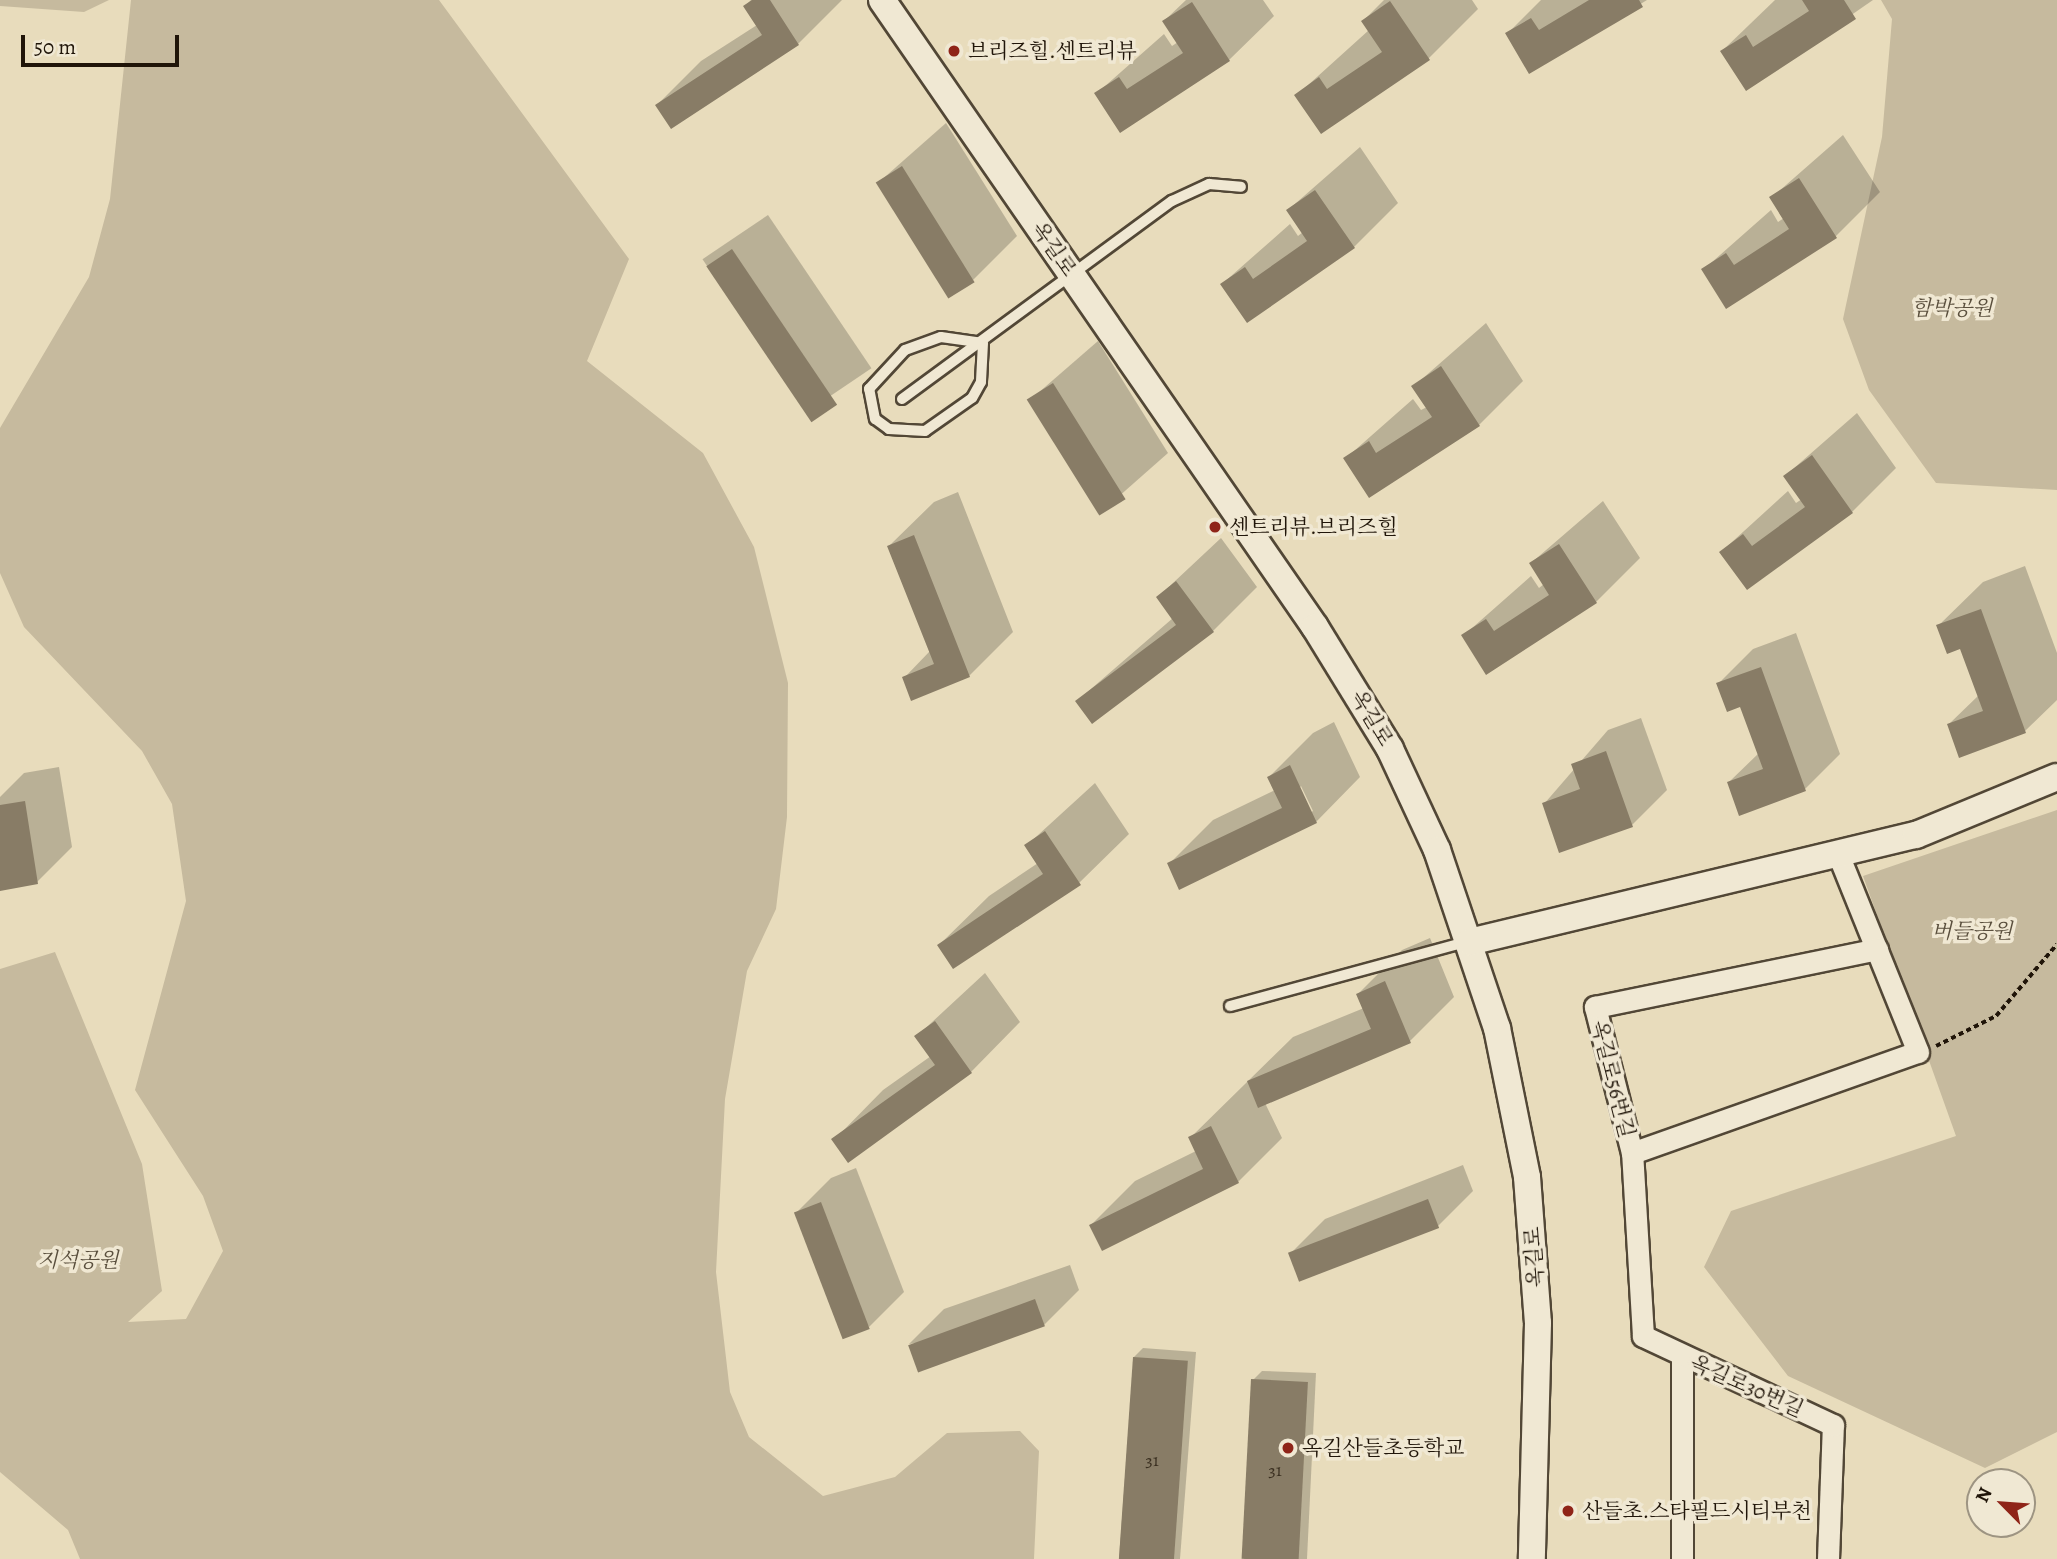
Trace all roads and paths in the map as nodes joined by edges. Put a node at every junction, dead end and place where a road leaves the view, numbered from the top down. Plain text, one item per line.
1 (882, 0) edge
2 (1241, 187) dead end
3 (1073, 275) junction
4 (983, 343) junction
5 (902, 399) dead end
6 (2057, 777) edge
7 (1839, 856) junction
8 (1469, 942) junction
9 (2057, 944) edge
10 (1877, 949) junction
11 (1230, 1006) dead end
12 (1918, 1052) junction
13 (1632, 1153) junction
14 (1682, 1357) junction
15 (1532, 1559) edge
16 (1682, 1559) edge
17 (1828, 1559) edge

1 - 3 street, 옥길로
2 - 3 lane
3 - 4 lane
3 - 8 street, 옥길로
4 - 4 lane
4 - 5 lane
6 - 7 street
7 - 8 street
7 - 10 street
8 - 11 lane
8 - 15 street, 옥길로
9 - 12 path
10 - 12 street
10 - 13 street, 옥길로56번길
12 - 13 street, 옥길로56번길
13 - 14 street
14 - 16 street, 옥길로30번길
14 - 17 street, 옥길로30번길

